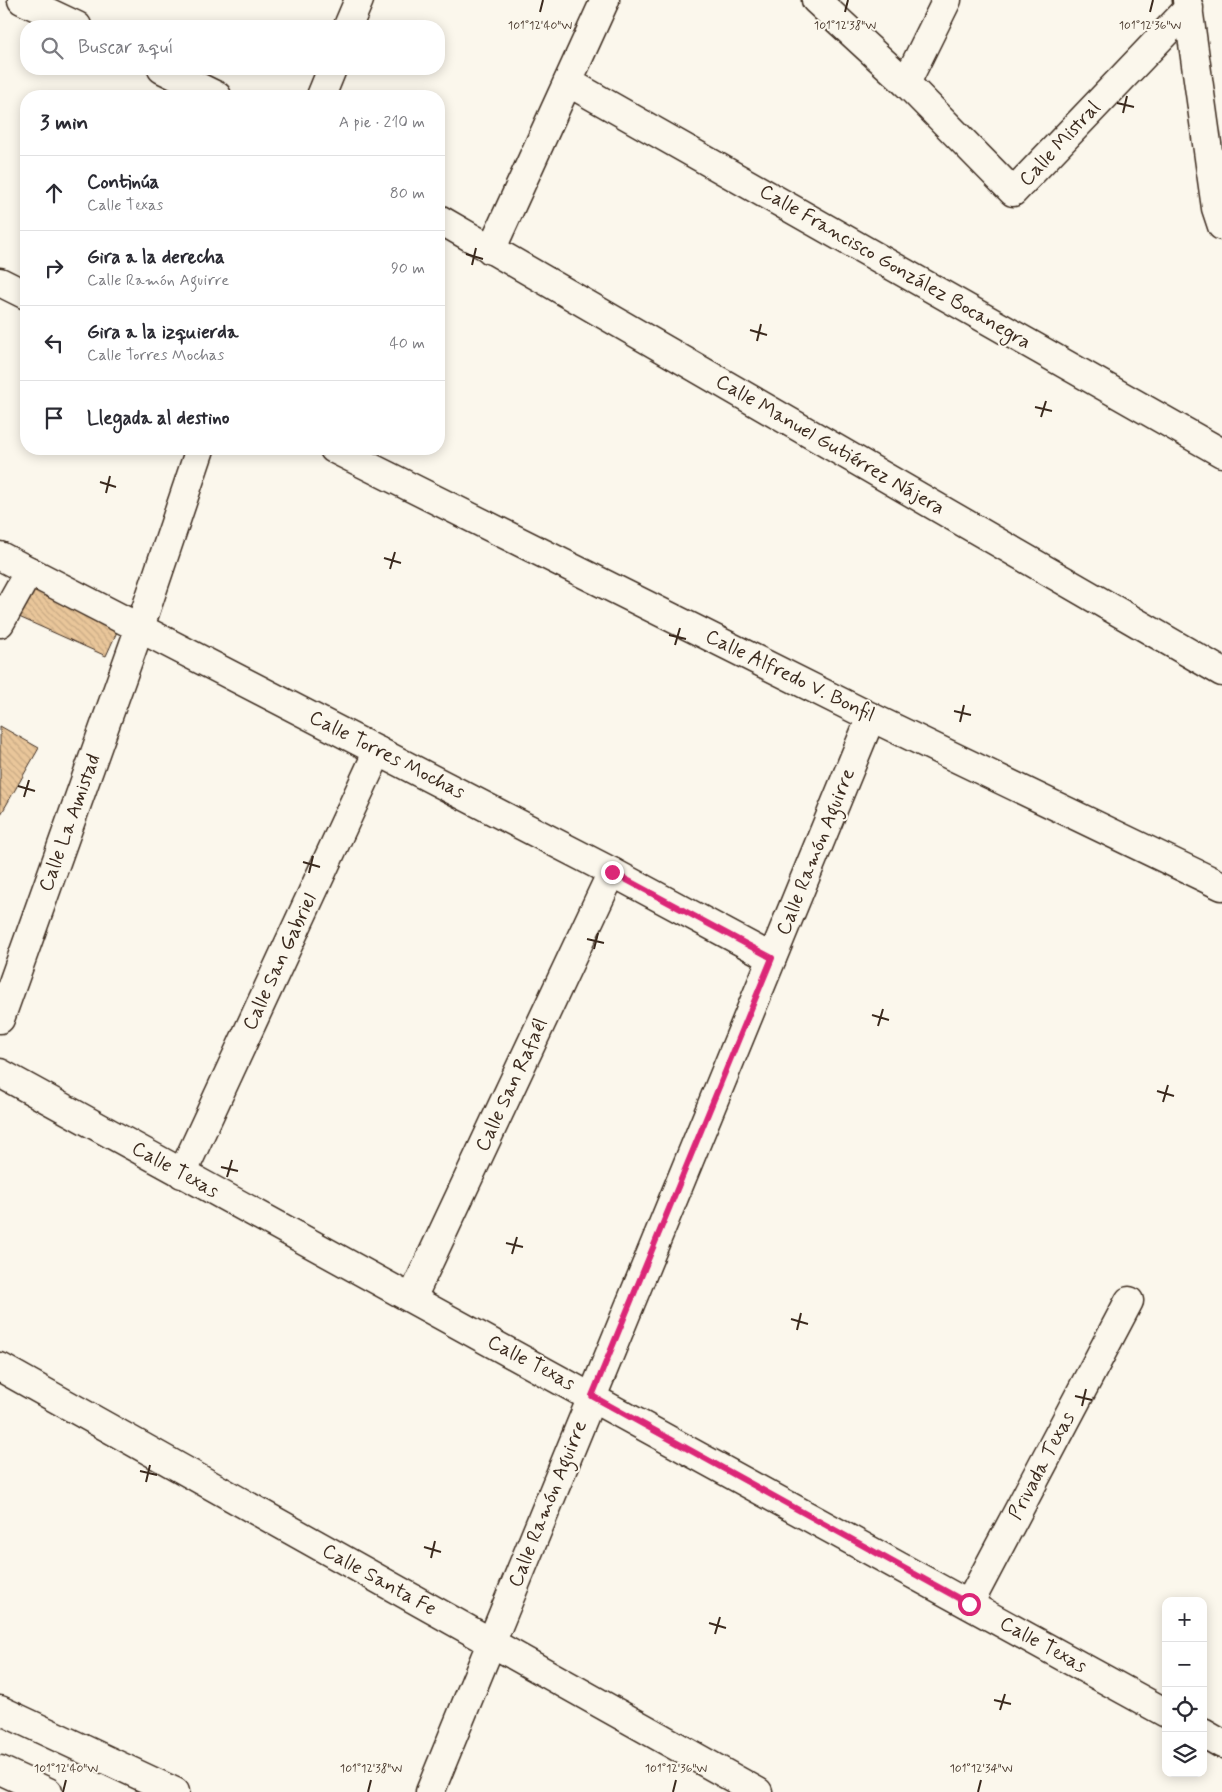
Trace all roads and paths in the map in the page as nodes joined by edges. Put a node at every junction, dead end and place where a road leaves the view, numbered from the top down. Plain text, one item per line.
1 (358, 0) edge
2 (606, 0) edge
3 (816, 0) edge
4 (947, 0) edge
5 (38, 3) edge
6 (1188, 4) edge
7 (67, 20) edge
8 (350, 20) edge
9 (174, 75) edge
10 (330, 75) edge
11 (568, 82) junction
12 (906, 83) junction
13 (205, 90) edge
14 (323, 90) edge
15 (445, 223) edge
16 (1222, 226) edge
17 (491, 250) junction
18 (0, 282) edge
19 (20, 292) edge
20 (1222, 453) edge
21 (198, 455) edge
22 (346, 455) edge
23 (0, 556) edge
24 (29, 571) junction
25 (0, 624) edge
26 (140, 627) junction
27 (1222, 672) edge
28 (871, 716) junction
29 (378, 751) junction
30 (612, 872) junction
31 (1222, 886) edge
32 (772, 958) junction
33 (0, 1018) edge
34 (0, 1073) edge
35 (182, 1174) junction
36 (412, 1298) junction
37 (1129, 1301) dead end
38 (0, 1367) edge
39 (592, 1396) junction
40 (969, 1604) junction
41 (491, 1643) junction
42 (0, 1710) edge
43 (1162, 1711) edge
44 (1207, 1735) edge
45 (1222, 1744) edge
46 (0, 1770) edge
47 (48, 1792) edge
48 (175, 1792) edge
49 (430, 1792) edge
50 (758, 1792) edge

1 - 8 street
2 - 11 street
3 - 12 street
4 - 12 street
5 - 7 street
6 - 12 street, Calle Mistral
6 - 16 street
9 - 13 street
10 - 14 street
11 - 17 street
11 - 20 street, Calle Francisco González Bocanegra
15 - 17 street, Calle Manuel Gutiérrez Nájera
17 - 27 street, Calle Manuel Gutiérrez Nájera
18 - 19 street
21 - 26 street, Calle La Amistad
22 - 28 street, Calle Alfredo V. Bonfil
23 - 24 street, Calle Torres Mochas
24 - 25 street
24 - 26 street, Calle Torres Mochas
26 - 29 street, Calle Torres Mochas
26 - 33 street, Calle La Amistad
28 - 31 street, Calle Alfredo V. Bonfil
28 - 32 street, Calle Ramón Aguirre
29 - 30 street, Calle Torres Mochas
29 - 35 street, Calle San Gabriel
30 - 32 street, Calle Torres Mochas
30 - 36 street, Calle San Rafaél
32 - 39 street, Calle Ramón Aguirre
34 - 35 street, Calle Texas
35 - 36 street, Calle Texas
36 - 39 street, Calle Texas
37 - 40 street, Privada Texas
38 - 41 street, Calle Santa Fe
39 - 40 street, Calle Texas
39 - 41 street, Calle Ramón Aguirre
40 - 43 street, Calle Texas
41 - 49 street, Calle Ramón Aguirre
41 - 50 street, Calle Santa Fe
42 - 48 street
44 - 45 street
46 - 47 street

